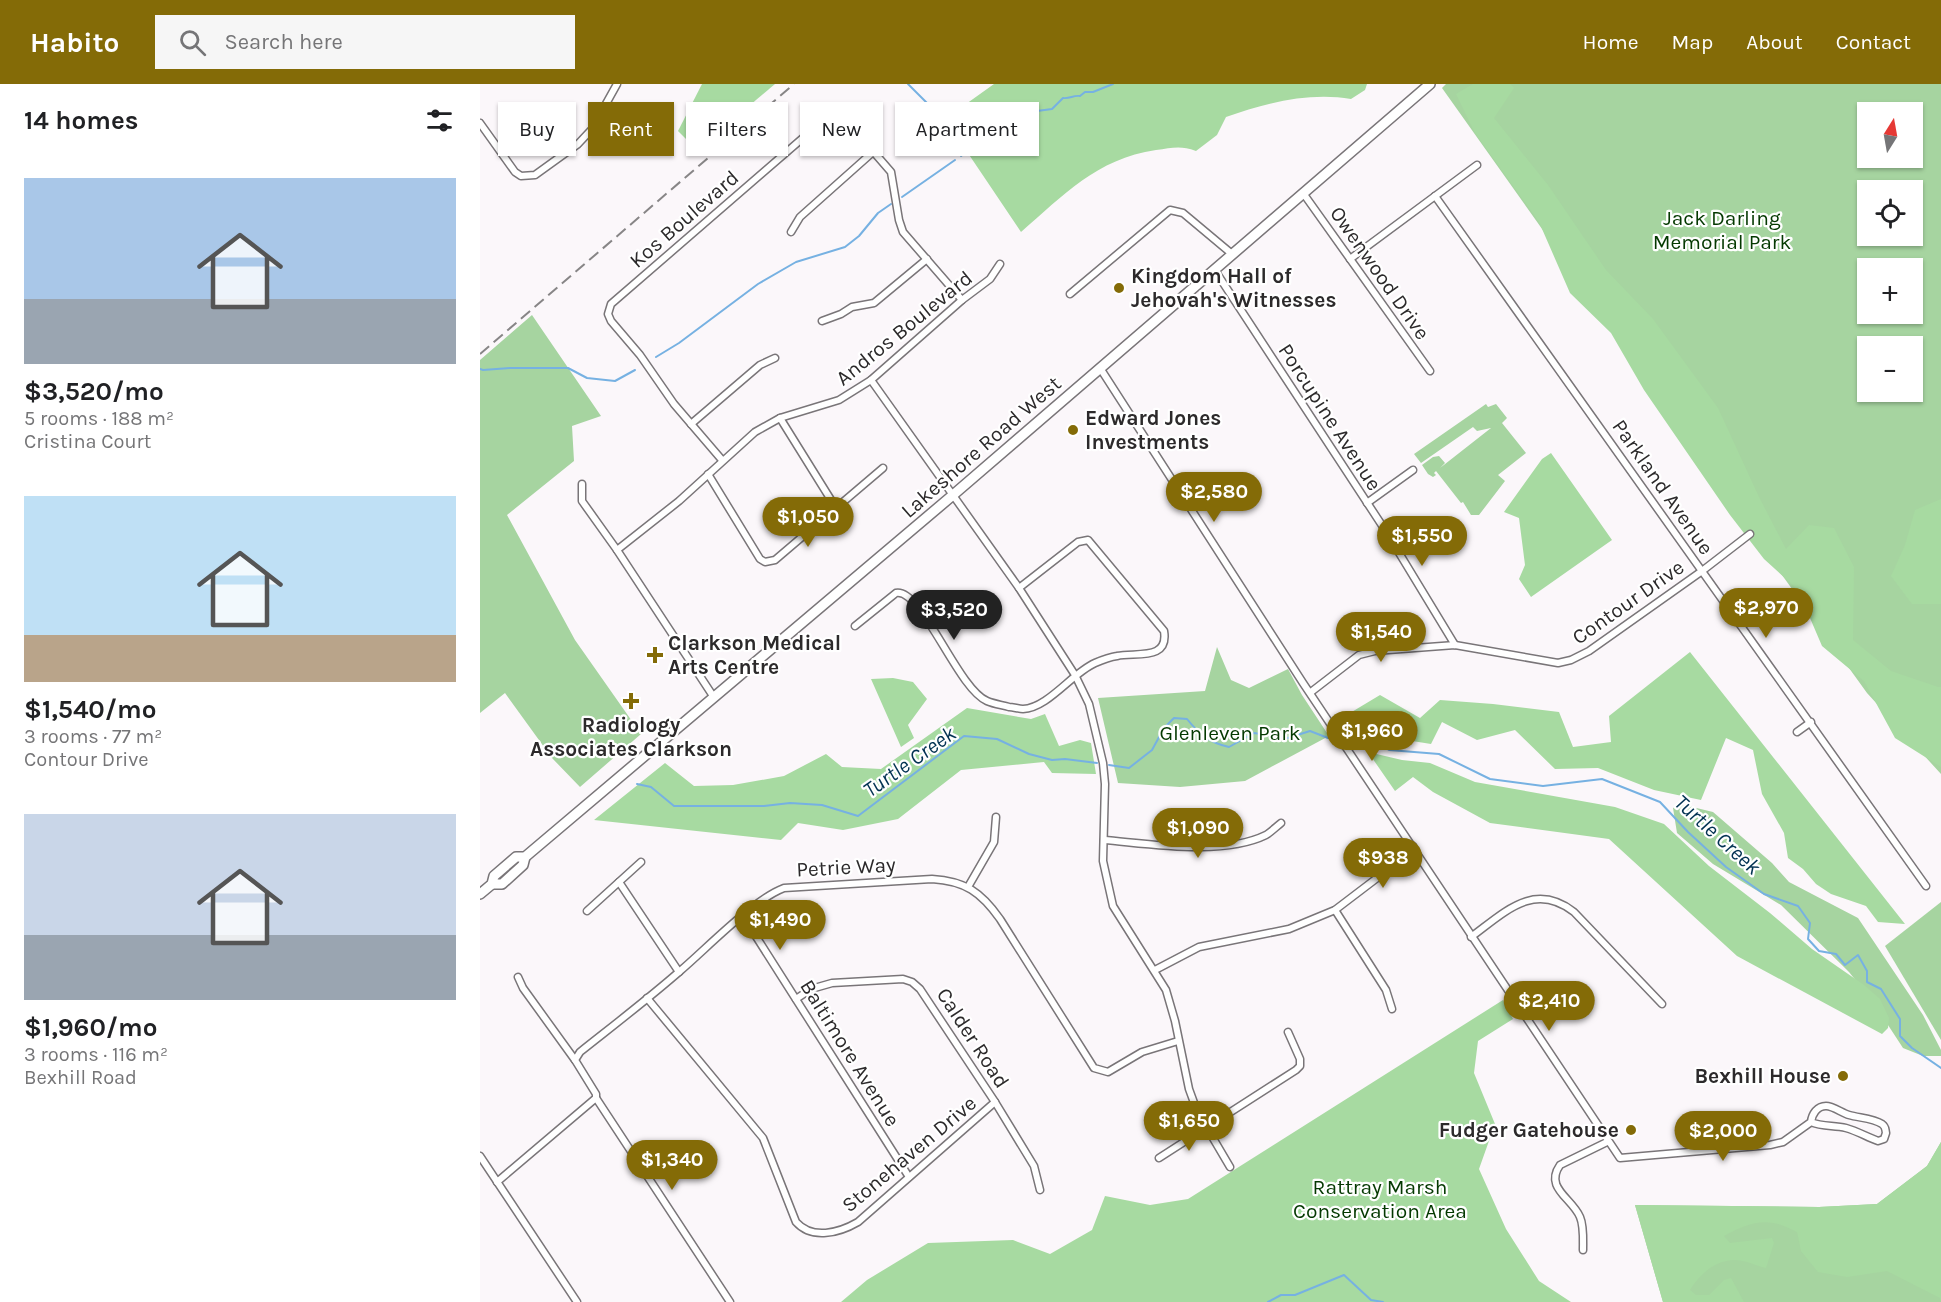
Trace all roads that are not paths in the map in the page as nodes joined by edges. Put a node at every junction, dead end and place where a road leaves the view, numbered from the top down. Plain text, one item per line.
1 (617, 84) edge
2 (1430, 84) edge
3 (480, 123) edge
4 (800, 140) edge
5 (869, 156) edge
6 (877, 156) edge
7 (1477, 165) dead end
8 (1303, 193) junction
9 (1435, 196) junction
10 (791, 232) dead end
11 (1232, 254) junction
12 (927, 259) junction
13 (1350, 259) junction
14 (1000, 264) dead end
15 (1214, 269) junction
16 (1070, 294) dead end
17 (962, 300) junction
18 (822, 321) dead end
19 (775, 358) dead end
20 (1100, 368) junction
21 (1430, 371) dead end
22 (871, 381) junction
23 (780, 418) junction
24 (691, 424) junction
25 (722, 460) junction
26 (883, 468) dead end
27 (1413, 470) dead end
28 (708, 474) junction
29 (582, 484) dead end
30 (953, 495) junction
31 (1367, 503) junction
32 (836, 508) junction
33 (1750, 534) dead end
34 (617, 550) junction
35 (1702, 571) junction
36 (1019, 588) junction
37 (855, 626) dead end
38 (1455, 645) junction
39 (1075, 675) junction
40 (1311, 692) junction
41 (713, 696) junction
42 (1811, 722) junction
43 (1797, 732) dead end
44 (996, 817) dead end
45 (1281, 823) dead end
46 (1104, 840) junction
47 (1413, 846) junction
48 (641, 862) dead end
49 (619, 882) junction
50 (968, 886) junction
51 (1926, 886) dead end
52 (480, 894) edge
53 (1335, 910) junction
54 (587, 911) dead end
55 (743, 916) junction
56 (1471, 937) junction
57 (1155, 970) junction
58 (679, 972) junction
59 (518, 977) dead end
60 (647, 998) junction
61 (796, 999) junction
62 (1662, 1004) dead end
63 (1392, 1009) dead end
64 (1288, 1032) dead end
65 (1178, 1041) junction
66 (575, 1060) junction
67 (596, 1098) junction
68 (995, 1102) junction
69 (1811, 1122) junction
70 (1206, 1126) junction
71 (1607, 1142) junction
72 (480, 1156) edge
73 (1159, 1158) dead end
74 (1230, 1167) dead end
75 (909, 1177) junction
76 (497, 1182) junction
77 (1040, 1190) dead end
78 (1583, 1250) dead end
79 (577, 1302) edge
80 (730, 1302) edge

1 - 3 street
2 - 8 main road, Lakeshore Road West
4 - 24 street, Kos Boulevard
5 - 10 street
6 - 12 street, Kos Boulevard
7 - 9 street
8 - 11 main road, Lakeshore Road West
8 - 13 street, Owenwood Drive
9 - 13 street
9 - 35 street, Parkland Avenue
11 - 15 main road, Lakeshore Road West
11 - 16 street
12 - 17 street, Kos Boulevard
12 - 18 street
13 - 21 street, Owenwood Drive
14 - 17 street, Andros Boulevard
15 - 20 main road, Lakeshore Road West
15 - 31 street, Porcupine Avenue
17 - 22 street, Andros Boulevard
19 - 24 street
20 - 30 main road, Lakeshore Road West
20 - 40 street
22 - 23 street, Andros Boulevard
22 - 30 street
23 - 25 street, Andros Boulevard
23 - 32 street
24 - 25 street, Kos Boulevard
25 - 28 street, Andros Boulevard
26 - 32 street
27 - 31 street
28 - 32 street
28 - 34 street, Andros Boulevard
29 - 34 street
30 - 36 street
30 - 41 main road, Lakeshore Road West
31 - 38 street, Porcupine Avenue
33 - 35 street, Contour Drive
34 - 41 street
35 - 38 street, Contour Drive
35 - 42 street, Parkland Avenue
36 - 39 street
36 - 39 street
37 - 39 street
38 - 40 street, Contour Drive
39 - 46 street
40 - 47 street
41 - 52 main road, Lakeshore Road West
42 - 43 street
42 - 51 street, Parkland Avenue
44 - 50 street
45 - 46 street
46 - 57 street
47 - 53 street
47 - 56 street
48 - 49 street
49 - 54 street
49 - 58 street
50 - 55 street, Petrie Way
50 - 65 street, Petrie Way
53 - 57 street
53 - 63 street
55 - 58 street, Petrie Way
55 - 61 street, Baltimore Avenue
56 - 62 street
56 - 71 street
57 - 65 street
58 - 60 street, Petrie Way
59 - 66 street
60 - 66 street, Petrie Way
60 - 75 street, Stonehaven Drive
61 - 68 street, Calder Road
61 - 75 street, Baltimore Avenue
64 - 70 street
65 - 70 street
66 - 67 street
67 - 76 street
67 - 80 street
68 - 75 street, Stonehaven Drive
68 - 77 street, Calder Road
69 - 69 street
69 - 71 street
70 - 73 street
70 - 74 street
71 - 78 street
72 - 76 street
76 - 79 street

